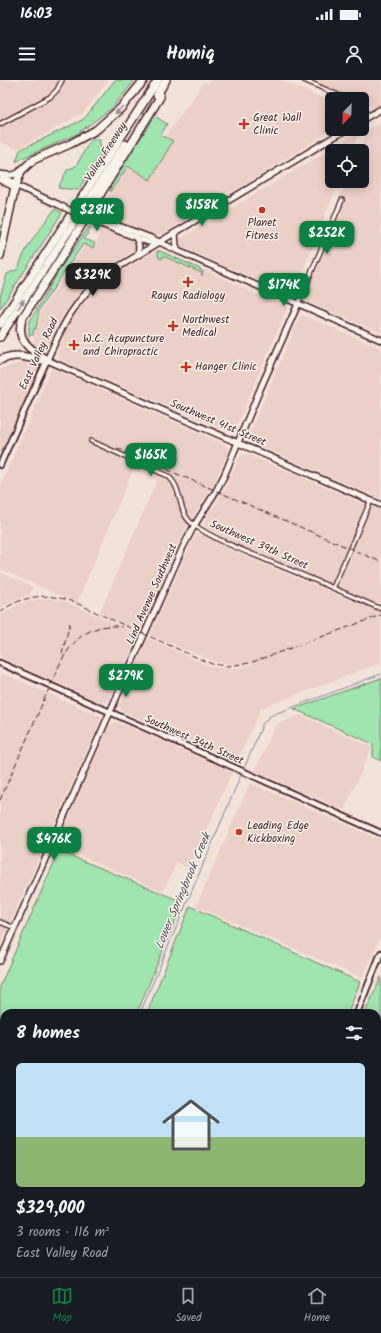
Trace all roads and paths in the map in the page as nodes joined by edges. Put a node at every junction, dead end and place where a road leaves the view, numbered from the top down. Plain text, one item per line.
1 (62, 80) edge
2 (144, 80) edge
3 (155, 80) edge
4 (158, 80) edge
5 (166, 80) edge
6 (304, 80) edge
7 (159, 91) junction
8 (331, 92) edge
9 (381, 109) edge
10 (369, 116) edge
11 (0, 124) edge
12 (335, 136) edge
13 (21, 171) junction
14 (0, 174) edge
15 (0, 180) edge
16 (15, 185) junction
17 (342, 200) dead end
18 (91, 218) junction
19 (176, 233) junction
20 (134, 236) junction
21 (159, 243) junction
22 (178, 251) junction
23 (0, 256) edge
24 (137, 256) junction
25 (298, 304) junction
26 (0, 319) edge
27 (0, 324) edge
28 (0, 336) edge
29 (381, 340) edge
30 (0, 360) edge
31 (47, 360) junction
32 (91, 441) dead end
33 (238, 443) junction
34 (0, 465) edge
35 (371, 500) junction
36 (381, 505) edge
37 (194, 526) junction
38 (333, 588) junction
39 (381, 608) edge
40 (0, 663) edge
41 (110, 712) junction
42 (381, 833) edge
43 (0, 922) edge
44 (15, 928) junction
45 (381, 953) edge
46 (0, 961) edge
47 (359, 1009) edge

1 - 11 street
2 -> 13 highway
3 - 26 highway, Valley Freeway
4 - 27 highway
5 - 7 highway, Valley Freeway
6 - 8 street
28 -> 7 highway, Valley Freeway
7 - 31 highway
9 - 10 main road
12 - 19 main road, East Valley Road
13 - 14 main road
13 - 16 highway
14 - 16 main road
15 - 16 main road
16 - 18 main road, bridge
16 - 23 highway
17 - 25 street
18 - 20 main road
18 - 21 main road
19 - 21 main road, East Valley Road
19 - 22 main road
20 - 21 main road
20 - 24 main road
21 - 22 main road
21 - 24 main road, East Valley Road
22 - 25 main road
24 - 31 main road, East Valley Road
25 - 29 main road
25 - 33 main road, Lind Avenue Southwest
30 - 31 highway
31 - 33 main road, Southwest 41st Street
31 - 34 street, East Valley Road
32 - 37 street, Southwest 39th Street
33 - 35 main road, Southwest 41st Street
33 - 37 main road, Lind Avenue Southwest
35 - 36 main road, Southwest 41st Street
35 - 38 street
37 - 38 street, Southwest 39th Street
37 - 41 main road, Lind Avenue Southwest
38 - 39 street, Southwest 39th Street
40 - 41 street, Southwest 34th Street
41 - 42 street, Southwest 34th Street
41 - 44 main road, Lind Avenue Southwest
43 - 44 street
44 - 46 main road, Lind Avenue Southwest
45 - 47 street

